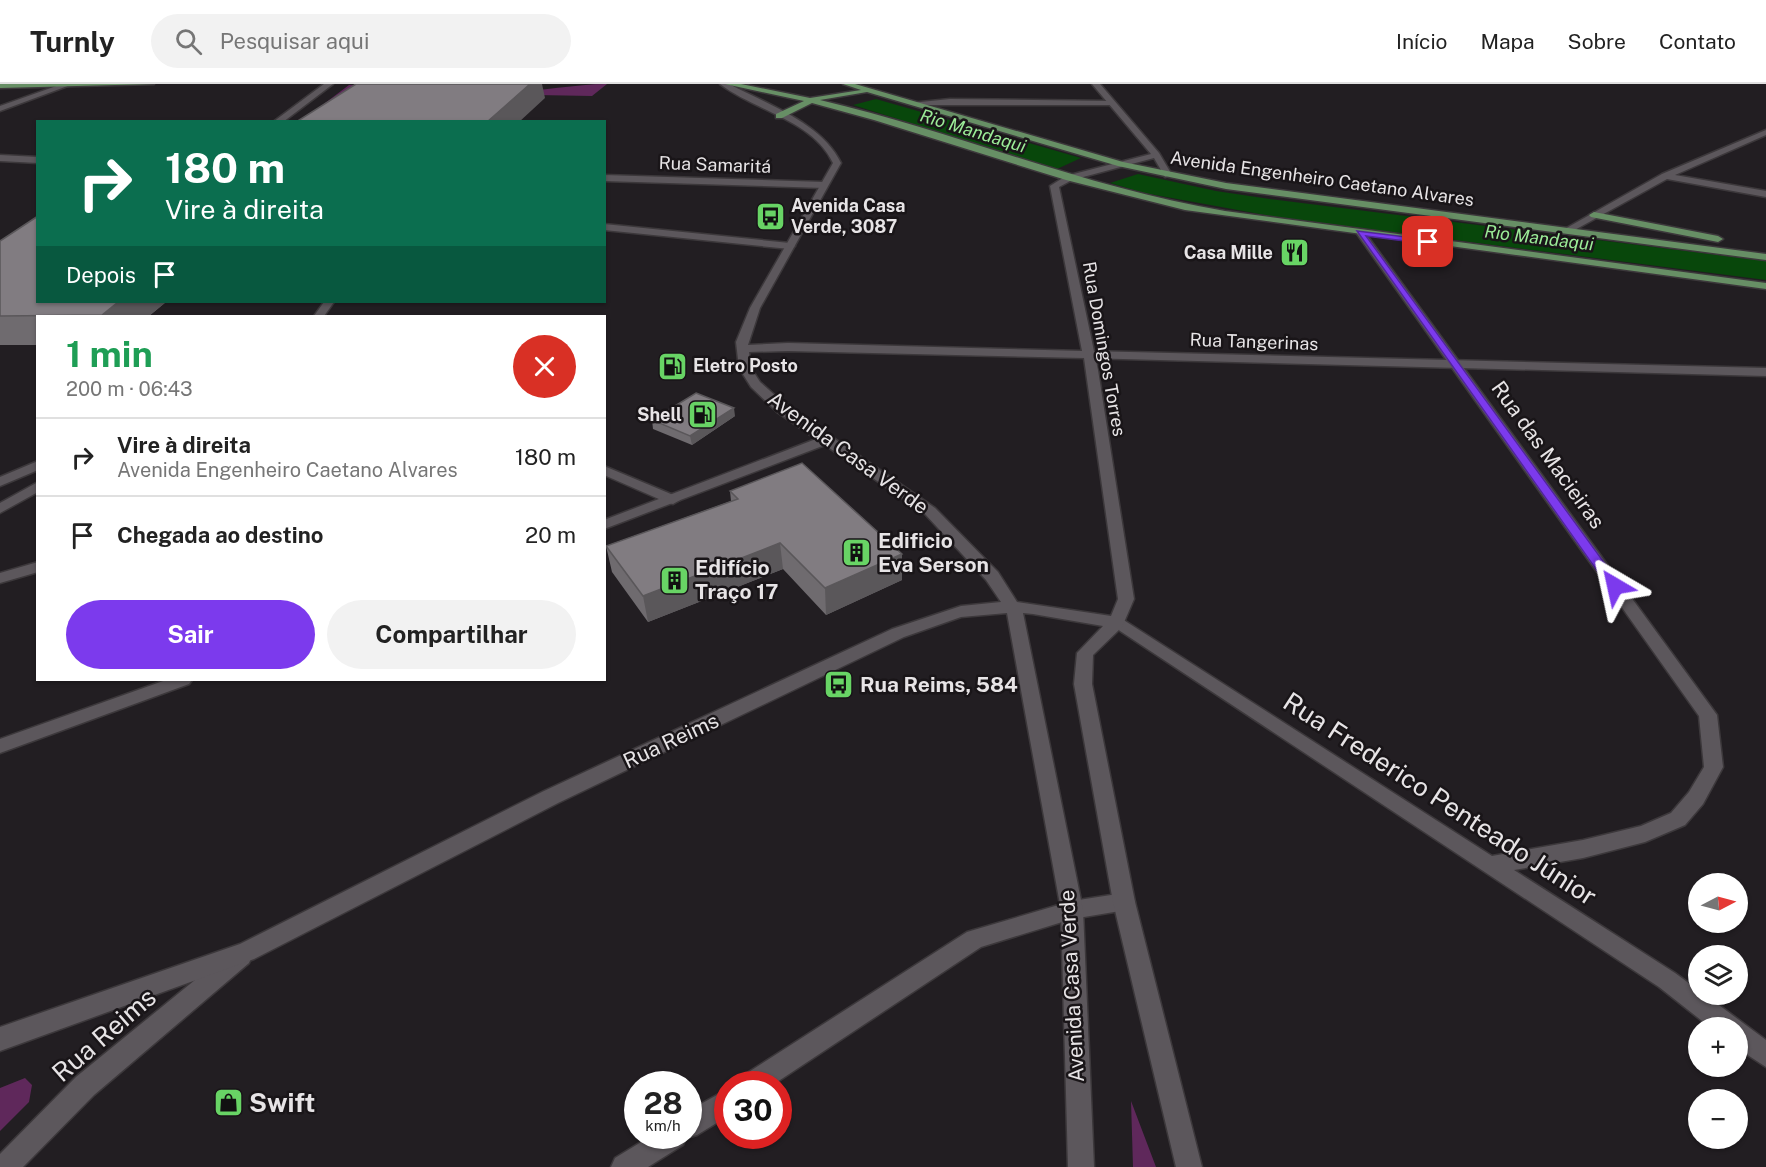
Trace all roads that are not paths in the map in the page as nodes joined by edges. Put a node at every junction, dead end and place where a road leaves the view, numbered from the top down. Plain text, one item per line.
1 (150, 84) edge
2 (329, 84) edge
3 (724, 84) edge
4 (729, 84) edge
5 (847, 84) edge
6 (1096, 84) edge
7 (68, 85) edge
8 (0, 86) edge
9 (878, 92) junction
10 (814, 99) junction
11 (915, 103) junction
12 (1111, 103) junction
13 (0, 109) edge
14 (779, 116) junction
15 (281, 120) edge
16 (1766, 132) edge
17 (1741, 143) junction
18 (1758, 146) dead end
19 (1156, 155) junction
20 (0, 158) edge
21 (36, 160) edge
22 (1121, 164) junction
23 (1168, 175) junction
24 (1665, 176) junction
25 (606, 178) edge
26 (1069, 178) junction
27 (824, 185) junction
28 (1766, 194) edge
29 (1594, 215) junction
30 (606, 228) edge
31 (1568, 230) junction
32 (1360, 232) junction
33 (790, 246) junction
34 (1766, 248) edge
35 (1766, 257) edge
36 (1766, 286) edge
37 (742, 349) junction
38 (1089, 355) junction
39 (1455, 365) junction
40 (1766, 372) edge
41 (827, 440) junction
42 (36, 466) edge
43 (606, 471) edge
44 (0, 482) edge
45 (36, 487) edge
46 (673, 500) junction
47 (0, 509) edge
48 (606, 524) edge
49 (36, 568) edge
50 (0, 578) edge
51 (1013, 608) junction
52 (1116, 623) junction
53 (180, 681) edge
54 (0, 746) edge
55 (1490, 865) junction
56 (1124, 902) junction
57 (1072, 910) junction
58 (246, 952) junction
59 (1716, 1017) edge
60 (0, 1039) edge
61 (1748, 1041) edge
62 (1766, 1055) edge
63 (773, 1071) edge
64 (653, 1149) edge
65 (5, 1167) edge
66 (624, 1167) edge
67 (1081, 1167) edge
68 (1189, 1167) edge

1 - 7 main road
2 - 15 main road
3 - 14 main road
4 - 10 main road
5 - 9 main road, Avenida Engenheiro Caetano Alvares
6 - 12 main road
7 - 8 main road
7 - 13 main road
9 - 10 main road
9 - 11 main road, Avenida Engenheiro Caetano Alvares
10 - 14 main road
10 - 26 main road
11 - 12 main road
11 - 22 main road, Avenida Engenheiro Caetano Alvares
12 - 19 main road
14 - 27 main road
16 - 17 main road
17 - 18 main road
17 - 24 main road
19 - 22 main road
19 - 23 main road
20 - 21 main road
22 - 23 main road, Avenida Engenheiro Caetano Alvares
22 - 26 main road
23 - 31 main road, Avenida Engenheiro Caetano Alvares
24 - 28 main road
24 - 29 main road
25 - 27 main road, Rua Samaritá
26 - 32 main road
26 - 38 main road, Rua Domingos Torres
27 - 33 main road
29 - 31 main road
29 - 34 main road
30 - 33 main road
31 - 35 main road, Avenida Engenheiro Caetano Alvares
32 - 36 main road
32 - 39 main road, Rua das Macieiras
33 - 37 main road
37 - 38 main road, Rua Tangerinas
37 - 41 main road, Avenida Casa Verde
38 - 39 main road, Rua Tangerinas
38 - 52 main road, Rua Domingos Torres
39 - 40 main road, Rua Tangerinas
39 - 55 main road, Rua das Macieiras
41 - 46 main road
41 - 51 main road, Avenida Casa Verde
42 - 44 main road
43 - 46 main road
45 - 47 main road
46 - 48 main road
49 - 50 main road
51 - 52 main road, Rua Reims
51 - 57 main road, Avenida Casa Verde
51 - 58 main road, Rua Reims
52 - 55 main road, Rua Frederico Penteado Júnior
52 - 56 main road
53 - 54 main road
55 - 59 main road, Rua Frederico Penteado Júnior
56 - 57 main road
56 - 68 main road
57 - 63 main road
57 - 67 main road, Avenida Casa Verde
58 - 60 main road, Rua Reims
58 - 65 main road, Rua Reims
61 - 62 main road
64 - 66 main road

